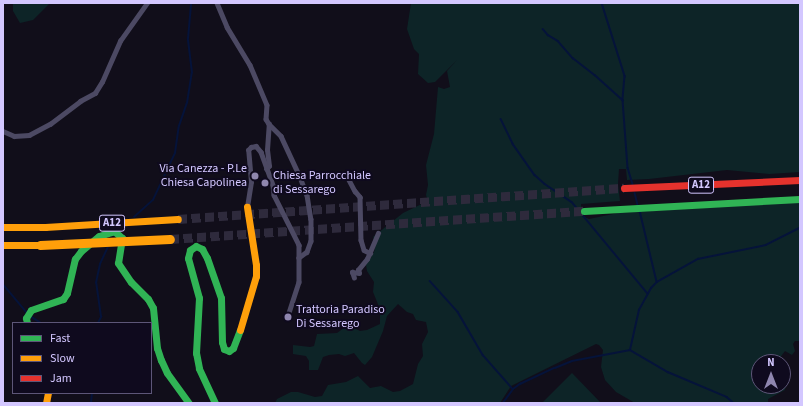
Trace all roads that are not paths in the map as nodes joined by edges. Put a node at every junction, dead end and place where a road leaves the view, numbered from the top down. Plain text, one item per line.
1 (147, 3) edge
2 (217, 3) edge
3 (269, 124) junction
4 (3, 131) edge
5 (266, 169) junction
6 (348, 178) dead end
7 (800, 180) edge
8 (624, 188) tunnel mouth
9 (800, 199) edge
10 (247, 207) joint
11 (584, 211) tunnel mouth
12 (178, 219) tunnel mouth
13 (3, 227) edge
14 (378, 233) dead end
15 (170, 239) tunnel mouth
16 (3, 245) edge
17 (370, 253) junction
18 (299, 258) junction
19 (354, 278) dead end
20 (288, 315) dead end
21 (27, 322) edge
22 (189, 403) edge
23 (215, 403) edge

1 - 4 street
2 - 3 street
3 - 5 street
3 - 18 street
5 - 10 street
5 - 18 street
6 - 17 street
7 - 8 main road, A12
9 - 11 main road, A12
10 - 23 main road
12 - 13 main road, A12
14 - 17 street
15 - 16 main road, A12, bridge
17 - 19 street
18 - 20 street
21 - 22 main road

